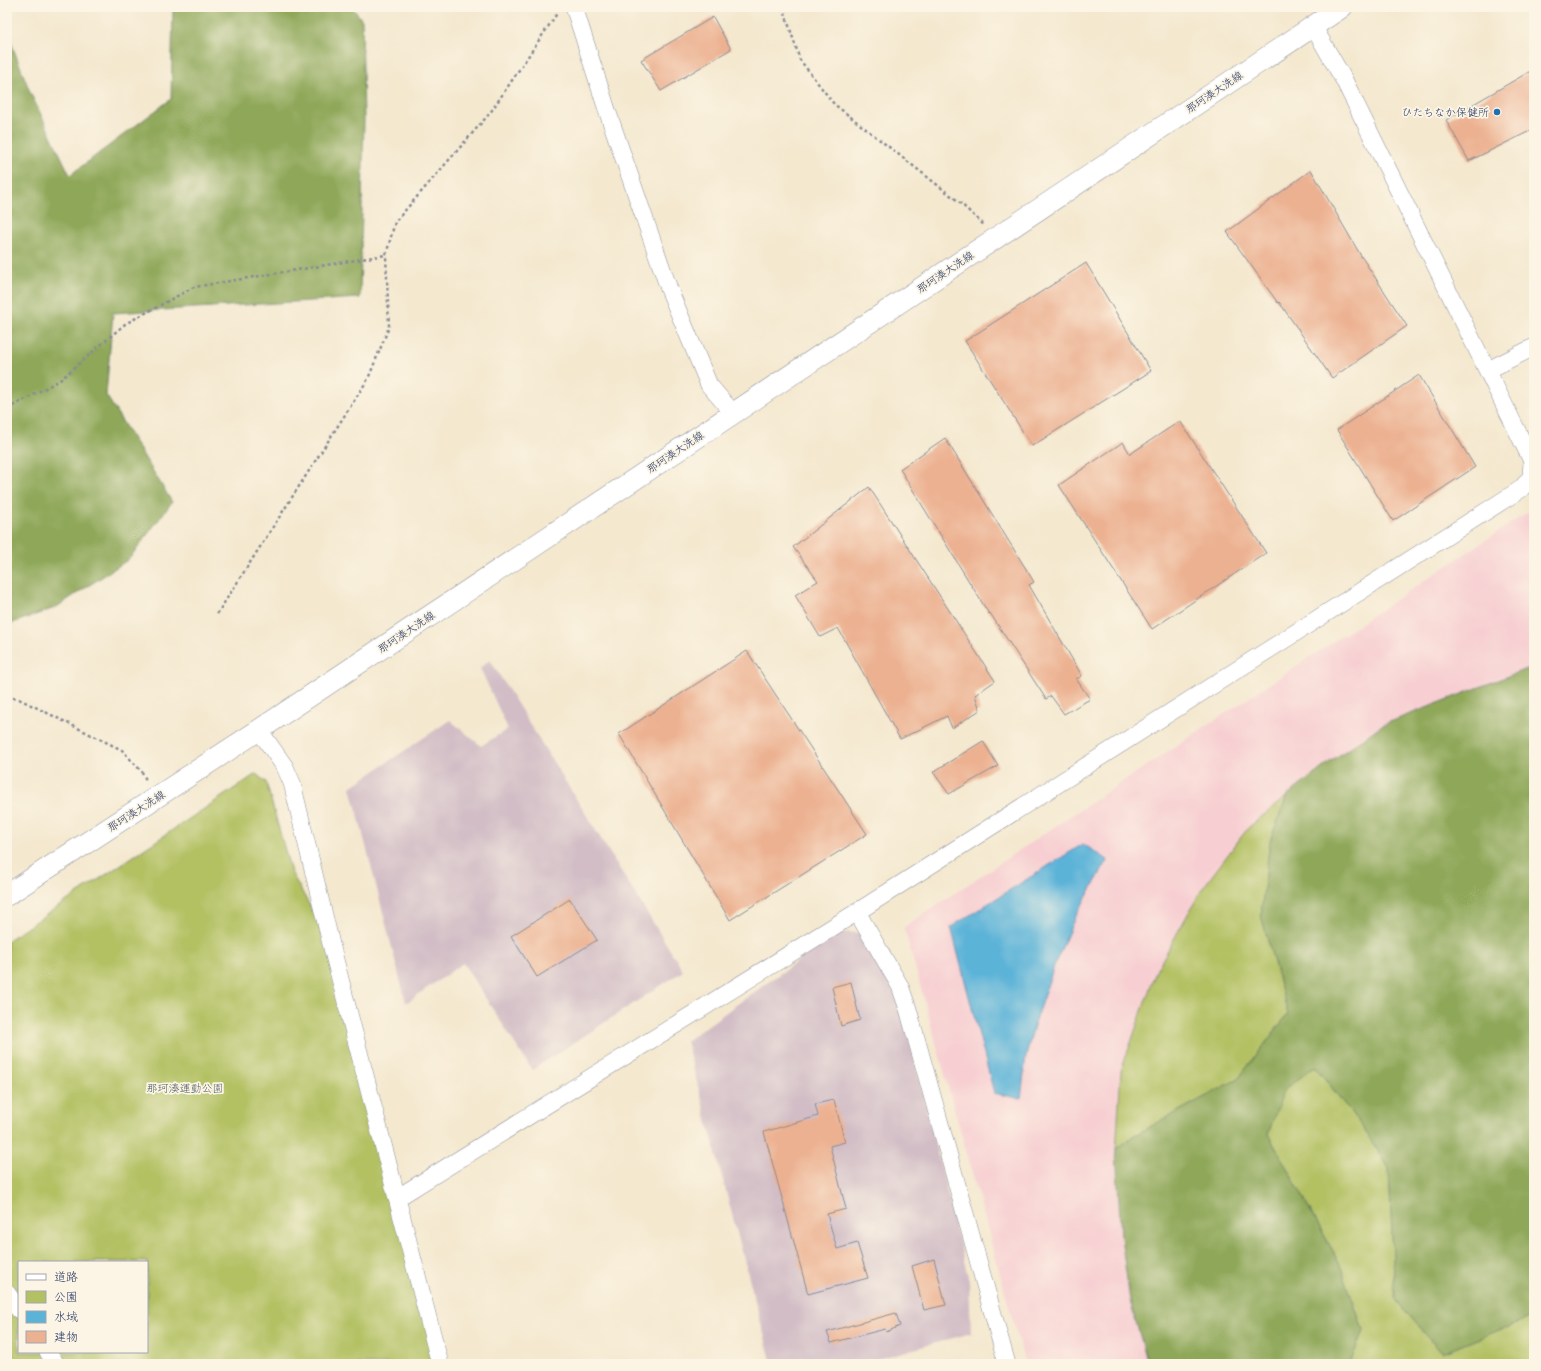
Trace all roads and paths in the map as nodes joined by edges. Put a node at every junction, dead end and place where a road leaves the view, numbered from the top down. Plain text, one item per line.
1 (562, 7) edge
2 (574, 7) edge
3 (783, 7) edge
4 (1342, 7) edge
5 (1313, 26) junction
6 (997, 237) junction
7 (386, 255) junction
8 (1534, 347) edge
9 (1488, 370) junction
10 (7, 408) edge
11 (733, 413) junction
12 (217, 614) dead end
13 (7, 697) edge
14 (259, 730) junction
15 (155, 798) junction
16 (7, 896) edge
17 (857, 912) junction
18 (397, 1198) junction
19 (7, 1292) edge
20 (18, 1308) edge
21 (49, 1353) edge
22 (56, 1364) edge
23 (440, 1364) edge
24 (1007, 1364) edge

1 - 7 path
2 - 11 street
3 - 6 path
4 - 5 main road, 那珂湊大洗線
5 - 6 main road, 那珂湊大洗線
5 - 9 street
6 - 11 main road, 那珂湊大洗線
7 - 10 path
7 - 12 path
8 - 9 street
9 - 17 street
11 - 14 main road, 那珂湊大洗線
13 - 15 path
14 - 15 main road, 那珂湊大洗線
14 - 18 street
15 - 16 main road, 那珂湊大洗線
17 - 18 street
17 - 24 street
18 - 23 street
19 - 20 street
21 - 22 street

